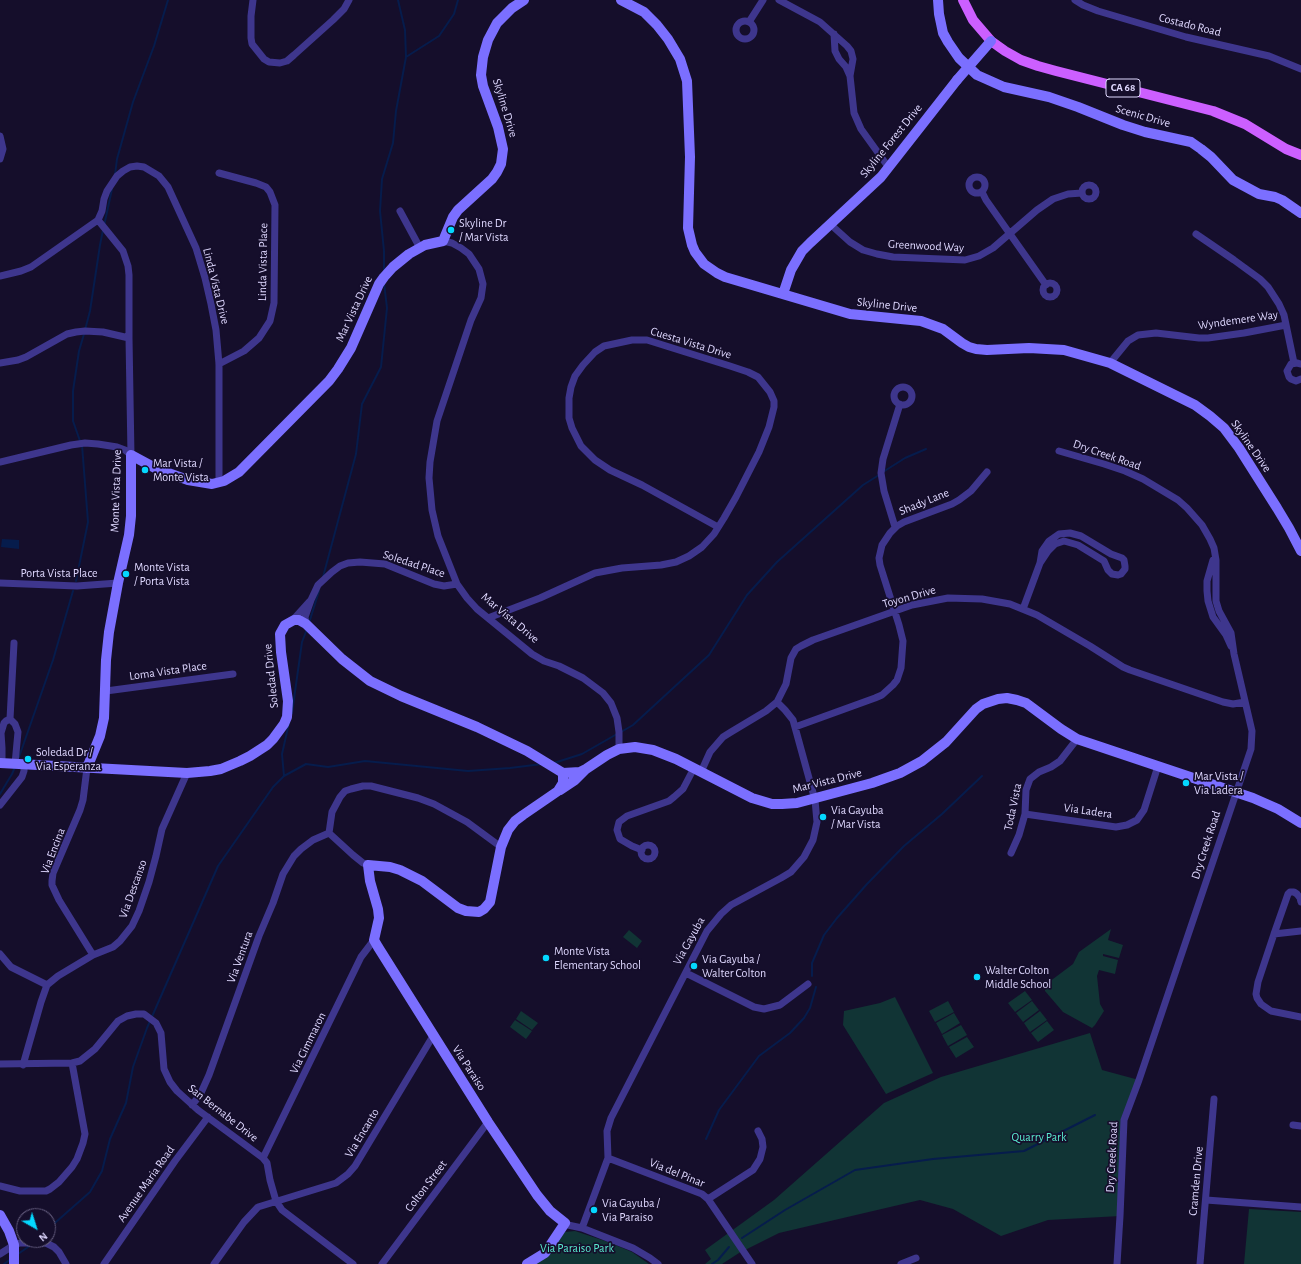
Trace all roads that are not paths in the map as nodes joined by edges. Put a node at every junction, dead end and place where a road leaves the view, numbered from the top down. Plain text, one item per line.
1 (253, 0) edge
2 (349, 0) edge
3 (524, 0) edge
4 (621, 0) edge
5 (763, 0) edge
6 (779, 0) edge
7 (938, 0) edge
8 (963, 0) edge
9 (1075, 0) edge
10 (749, 22) dead end
11 (834, 34) junction
12 (991, 41) junction
13 (1301, 69) edge
14 (850, 76) junction
15 (0, 136) edge
16 (1301, 155) edge
17 (0, 159) edge
18 (889, 168) junction
19 (219, 173) dead end
20 (982, 192) dead end
21 (1082, 193) dead end
22 (400, 211) dead end
23 (1301, 213) edge
24 (98, 220) junction
25 (830, 224) junction
26 (1010, 234) junction
27 (1196, 234) dead end
28 (443, 241) junction
29 (420, 248) junction
30 (0, 276) edge
31 (1046, 285) dead end
32 (783, 294) junction
33 (1286, 325) junction
34 (129, 338) junction
35 (0, 363) edge
36 (1110, 363) junction
37 (1298, 363) edge
38 (219, 364) junction
39 (1301, 379) edge
40 (900, 404) dead end
41 (1059, 451) dead end
42 (131, 455) junction
43 (0, 462) edge
44 (987, 472) dead end
45 (218, 483) junction
46 (718, 527) junction
47 (895, 527) junction
48 (1301, 552) edge
49 (1040, 563) junction
50 (118, 583) junction
51 (0, 584) edge
52 (457, 584) junction
53 (311, 600) junction
54 (1023, 609) junction
55 (894, 611) junction
56 (488, 618) junction
57 (291, 622) junction
58 (306, 624) junction
59 (14, 643) dead end
60 (233, 674) dead end
61 (106, 690) junction
62 (777, 702) junction
63 (1245, 702) junction
64 (10, 719) junction
65 (795, 727) junction
66 (1078, 739) junction
67 (2, 743) junction
68 (17, 744) junction
69 (619, 749) junction
70 (1, 763) edge
71 (19, 764) junction
72 (1158, 766) junction
73 (87, 768) junction
74 (586, 769) junction
75 (697, 770) junction
76 (187, 773) junction
77 (563, 773) junction
78 (558, 791) junction
79 (1236, 792) junction
80 (815, 800) junction
81 (0, 805) edge
82 (1025, 814) junction
83 (1301, 822) edge
84 (329, 832) junction
85 (501, 847) junction
86 (642, 850) dead end
87 (1011, 853) dead end
88 (368, 865) junction
89 (1301, 902) edge
90 (1301, 931) edge
91 (1274, 934) junction
92 (374, 940) junction
93 (0, 954) edge
94 (93, 955) junction
95 (686, 973) junction
96 (808, 984) dead end
97 (47, 985) junction
98 (1301, 1017) edge
99 (433, 1036) junction
100 (72, 1063) junction
101 (0, 1064) edge
102 (23, 1065) junction
103 (1214, 1099) dead end
104 (192, 1105) junction
105 (208, 1117) junction
106 (488, 1122) junction
107 (1293, 1125) dead end
108 (1301, 1126) edge
109 (758, 1131) dead end
110 (264, 1158) junction
111 (608, 1158) junction
112 (0, 1186) edge
113 (708, 1199) junction
114 (1206, 1200) junction
115 (276, 1201) junction
116 (1301, 1207) edge
117 (0, 1214) edge
118 (565, 1223) junction
119 (582, 1228) junction
120 (14, 1245) junction
121 (0, 1254) edge
122 (916, 1258) dead end
123 (14, 1264) edge
124 (66, 1264) edge
125 (104, 1264) edge
126 (214, 1264) edge
127 (353, 1264) edge
128 (382, 1264) edge
129 (527, 1264) edge
130 (658, 1264) edge
131 (752, 1264) edge
132 (901, 1264) edge
133 (1116, 1264) edge
134 (1200, 1264) edge

1 - 2 street
3 - 28 street, Skyline Drive
4 - 32 street, Skyline Drive
5 - 10 street
6 - 11 street
7 - 23 street, Scenic Drive
8 - 12 main road, CA 68
9 - 13 street, Costado Road
11 - 14 street
11 - 14 street
12 - 16 main road, CA 68
12 - 18 street, Skyline Forest Drive, bridge
14 - 18 street
15 - 17 street
18 - 25 street, Skyline Forest Drive
19 - 38 street, Linda Vista Place
20 - 26 street
21 - 26 street, Greenwood Way
22 - 29 street
24 - 30 street
24 - 34 street, Monte Vista Drive
24 - 38 street, Linda Vista Drive
25 - 26 street, Greenwood Way
25 - 32 street, Skyline Forest Drive
26 - 31 street
27 - 33 street
28 - 29 street, Mar Vista Drive
28 - 52 street, Mar Vista Drive
29 - 45 street, Mar Vista Drive
32 - 36 street, Skyline Drive
33 - 36 street, Wyndemere Way
33 - 37 street
34 - 35 street
34 - 42 street, Monte Vista Drive
36 - 48 street, Skyline Drive
37 - 39 street
38 - 45 street, Linda Vista Drive
40 - 47 street
41 - 63 street, Dry Creek Road
42 - 43 street, Mar Vista Drive
42 - 45 street, Mar Vista Drive
42 - 50 street, Monte Vista Drive
44 - 47 street, Shady Lane
46 - 46 street, Cuesta Vista Drive
46 - 56 street, Cuesta Vista Drive
47 - 55 street, Shady Lane
49 - 49 street
49 - 54 street
50 - 51 street, Porta Vista Place
50 - 61 street, Monte Vista Drive
52 - 53 street, Soledad Place
52 - 56 street, Mar Vista Drive
53 - 57 street
53 - 58 street, Soledad Place
54 - 55 street, Toyon Drive
54 - 63 street, Toyon Drive
55 - 62 street, Toyon Drive
55 - 65 street, Shady Lane
56 - 69 street, Mar Vista Drive
57 - 58 street
57 - 76 street, Soledad Drive
58 - 77 street
59 - 64 street
60 - 61 street, Loma Vista Place
61 - 73 street, Monte Vista Drive
62 - 65 street, Via Gayuba
62 - 75 street, Toyon Drive
63 - 79 street, Dry Creek Road
64 - 67 street
64 - 68 street
65 - 80 street, Via Gayuba
66 - 72 street, Mar Vista Drive
66 - 80 street, Mar Vista Drive
66 - 82 street, Toda Vista
67 - 68 street
67 - 70 street
68 - 71 street
69 - 74 street
69 - 75 street, Mar Vista Drive
70 - 71 street, Soledad Drive
71 - 73 street, Soledad Drive
71 - 81 street
72 - 79 street, Mar Vista Drive
72 - 82 street, Via Ladera
73 - 76 street, Soledad Drive
73 - 94 street, Via Encina
74 - 77 street
74 - 78 street
75 - 80 street, Mar Vista Drive
75 - 86 street, Toyon Drive
76 - 94 street, Via Descanso
77 - 78 street
78 - 85 street
79 - 83 street, Mar Vista Drive
79 - 133 street, Dry Creek Road
80 - 95 street, Via Gayuba
82 - 87 street, Toda Vista
84 - 85 street
84 - 88 street
84 - 104 street, Via Ventura
85 - 88 street
88 - 92 street
89 - 91 street
90 - 91 street
91 - 98 street
92 - 99 street, Via Paraiso
92 - 110 street, Via Cimmaron
93 - 97 street
94 - 97 street, Via Descanso
95 - 96 street
95 - 111 street, Via Gayuba
97 - 102 street
99 - 106 street, Via Paraiso
99 - 115 street, Via Encanto
100 - 102 street, San Bernabe Drive
100 - 104 street, San Bernabe Drive
100 - 112 street
101 - 102 street, San Bernabe Drive
103 - 114 street, Cramden Drive
104 - 105 street, San Bernabe Drive
105 - 110 street, San Bernabe Drive
105 - 125 street, Avenue Maria Road
106 - 118 street, Via Paraiso
106 - 128 street, Colton Street
107 - 108 street
109 - 113 street
110 - 115 street, San Bernabe Drive
111 - 113 street, Via del Pinar
111 - 119 street, Via Gayuba
113 - 131 street, Via del Pinar
114 - 116 street
114 - 134 street, Cramden Drive
115 - 126 street, Via Encanto
115 - 127 street, San Bernabe Drive
117 - 120 street
118 - 119 street, Via Paraiso
118 - 129 street
119 - 130 street, Via Paraiso
120 - 121 street
120 - 123 street
120 - 124 street
122 - 132 street

